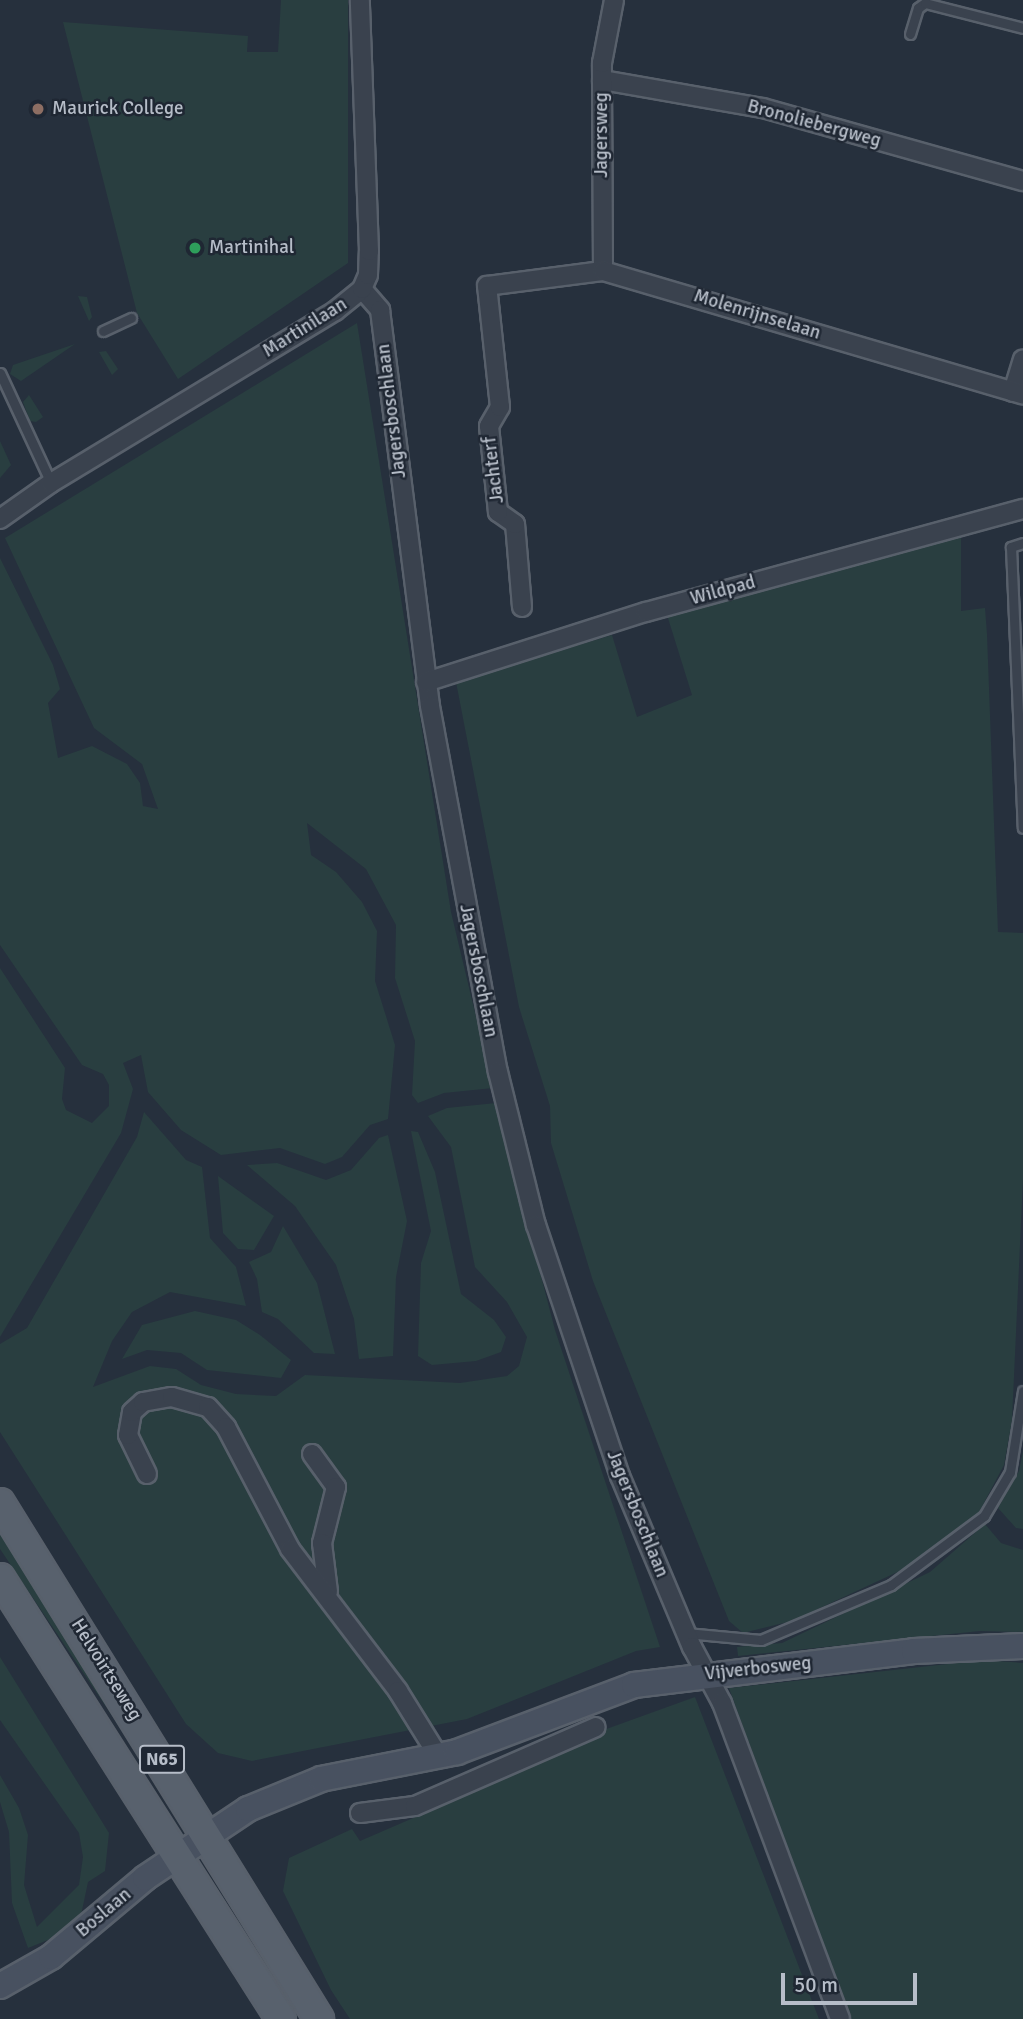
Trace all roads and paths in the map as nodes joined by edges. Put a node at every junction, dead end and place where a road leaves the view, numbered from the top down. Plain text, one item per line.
1 (360, 0) edge
2 (614, 0) edge
3 (1023, 28) edge
4 (910, 34) dead end
5 (601, 80) junction
6 (1023, 181) edge
7 (603, 271) junction
8 (487, 286) joint
9 (362, 289) junction
10 (131, 318) dead end
11 (103, 331) dead end
12 (1023, 360) edge
13 (0, 373) edge
14 (1018, 393) edge
15 (51, 483) junction
16 (1023, 509) edge
17 (0, 519) edge
18 (1023, 543) edge
19 (522, 607) dead end
20 (426, 682) junction
21 (1023, 828) edge
22 (1023, 1391) edge
23 (312, 1454) dead end
24 (147, 1474) dead end
25 (0, 1503) edge
26 (0, 1578) edge
27 (330, 1598) junction
28 (686, 1633) junction
29 (1023, 1646) edge
30 (707, 1674) junction
31 (596, 1727) dead end
32 (502, 1736) junction
33 (439, 1757) junction
34 (514, 1763) junction
35 (356, 1818) dead end
36 (207, 1837) junction
37 (179, 1857) junction
38 (0, 1986) edge
39 (281, 2019) edge
40 (319, 2019) edge
41 (840, 2019) edge

1 - 9 street, Martinilaan
2 - 5 street, Jagersweg
3 - 4 lane
5 - 6 street, Bronoliebergweg
5 - 7 street, Jagersweg
7 - 8 street, Molenrijnselaan
7 - 14 street, Molenrijnselaan
8 - 19 street, Jachterf
9 - 15 street, Martinilaan
9 - 20 street, Jagersboschlaan
10 - 11 lane
12 - 14 street
13 - 15 lane
15 - 17 street, Martinilaan
16 - 20 street, Wildpad
18 - 21 lane
20 - 28 street, Jagersboschlaan
22 - 28 lane
23 - 27 street
24 - 27 street
25 - 36 main road, Helvoirtseweg / N65
26 - 37 main road, Helvoirtseweg / N65
27 - 33 street
28 - 30 street, Jagersboschlaan
29 - 30 main road, Vijverbosweg
30 - 32 main road, Vijverbosweg
30 - 41 street, Jagersboschlaan
31 - 34 street
32 - 33 main road, Vijverbosweg
32 - 34 street
33 - 36 main road, Vijverbosweg
34 - 35 street
36 - 37 main road, Boslaan
36 - 40 main road, Helvoirtseweg / N65
37 - 38 main road, Boslaan
37 - 39 main road, Helvoirtseweg / N65

